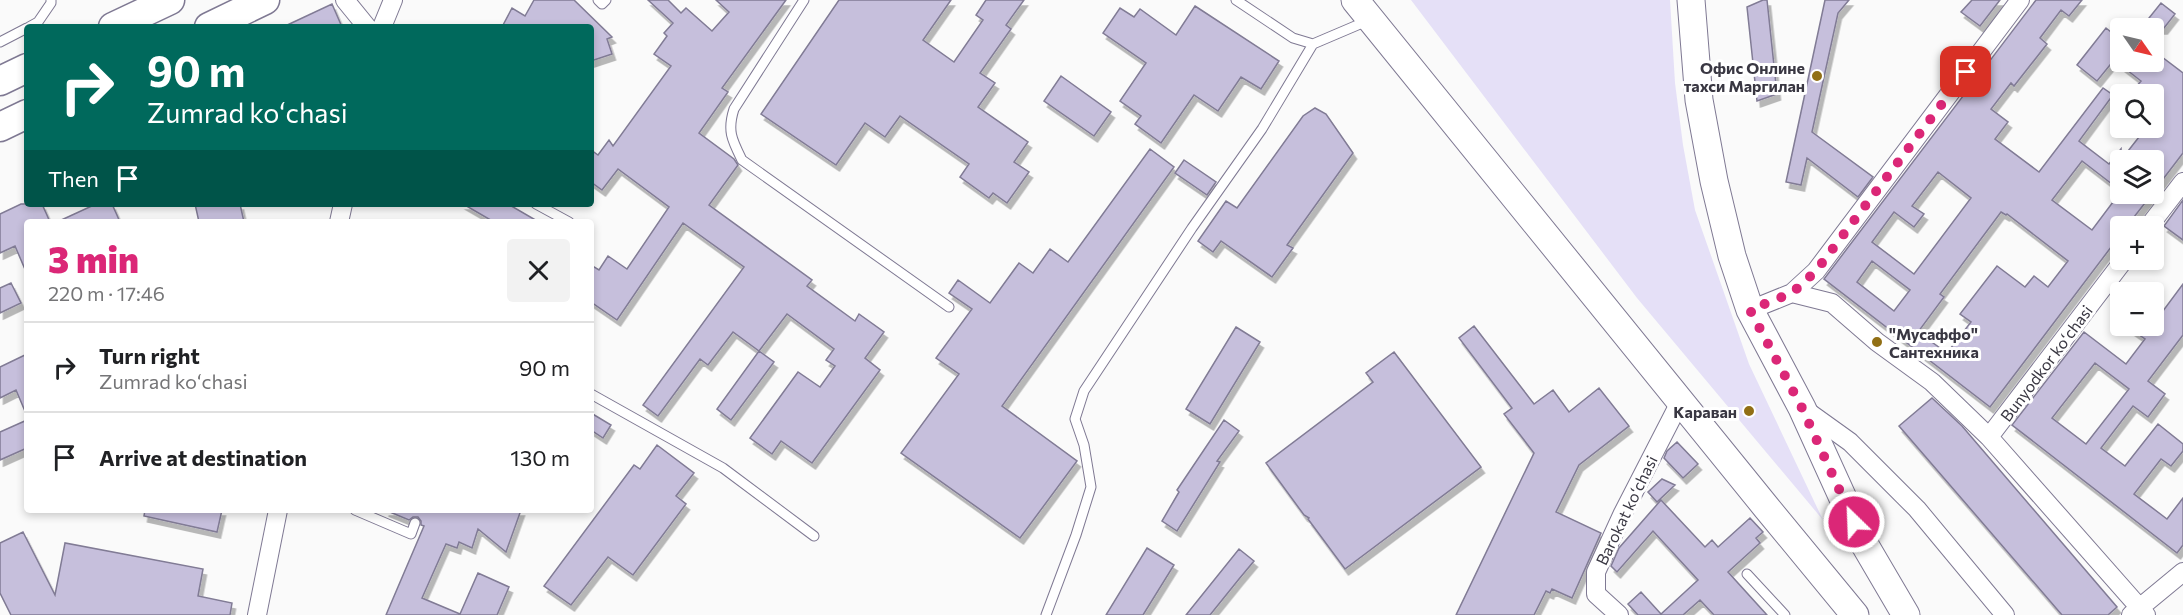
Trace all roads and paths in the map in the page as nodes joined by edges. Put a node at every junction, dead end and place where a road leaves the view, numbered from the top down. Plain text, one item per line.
1 (51, 0) edge
2 (170, 0) edge
3 (265, 0) edge
4 (345, 0) edge
5 (393, 0) edge
6 (598, 0) edge
7 (606, 0) edge
8 (804, 0) edge
9 (1236, 0) edge
10 (1691, 0) edge
11 (2020, 0) edge
12 (1363, 10) edge
13 (35, 24) edge
14 (119, 24) edge
15 (215, 24) edge
16 (365, 24) edge
17 (382, 24) edge
18 (24, 30) edge
19 (0, 42) edge
20 (1313, 44) junction
21 (24, 69) edge
22 (0, 81) edge
23 (24, 115) edge
24 (0, 127) edge
25 (2183, 182) edge
26 (542, 207) edge
27 (2158, 216) edge
28 (564, 219) edge
29 (2116, 270) edge
30 (1792, 293) junction
31 (949, 307) dead end
32 (1750, 310) junction
33 (594, 396) edge
34 (1680, 402) junction
35 (1802, 408) junction
36 (1989, 437) junction
37 (277, 513) edge
38 (362, 513) edge
39 (415, 523) dead end
40 (814, 536) dead end
41 (2183, 572) edge
42 (1747, 574) dead end
43 (2139, 612) edge
44 (257, 615) edge
45 (1046, 615) edge
46 (1619, 615) edge
47 (1785, 615) edge
48 (1856, 615) edge
49 (1906, 615) edge
50 (2006, 615) edge

1 - 13 lane
2 - 14 highway
3 - 15 highway
4 - 16 street
5 - 17 street
6 - 7 lane
8 - 31 lane
9 - 20 lane
10 - 32 main road
11 - 30 street
12 - 20 lane
12 - 34 main road
18 - 19 lane
20 - 45 lane
21 - 22 highway
23 - 24 highway
25 - 27 street
26 - 28 lane
29 - 36 street, Bunyodkor koʻchasi
30 - 32 street
30 - 36 street
32 - 35 main road
33 - 40 lane
34 - 46 street, Barokat koʻchasi
34 - 48 main road
35 - 49 main road
35 - 50 street
36 - 43 street
37 - 44 street
38 - 39 lane
41 - 43 street
42 - 47 lane

